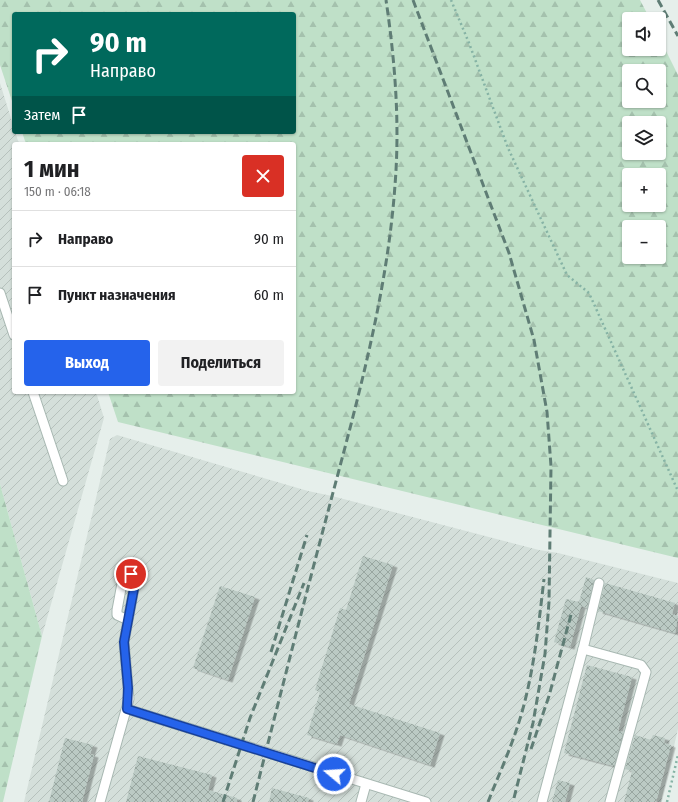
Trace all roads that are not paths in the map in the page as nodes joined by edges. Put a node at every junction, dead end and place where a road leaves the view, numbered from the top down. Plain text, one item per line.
1 (0, 293) edge
2 (12, 329) edge
3 (34, 394) edge
4 (63, 481) dead end
5 (599, 584) dead end
6 (128, 620) dead end
7 (584, 649) junction
8 (127, 709) junction
9 (366, 784) junction
10 (100, 802) edge
11 (361, 802) edge
12 (426, 802) edge
13 (542, 802) edge
14 (610, 802) edge

1 - 2 lane
3 - 4 lane
5 - 7 lane
6 - 8 lane
7 - 13 lane
7 - 14 lane
8 - 9 lane
8 - 10 lane
9 - 11 lane
9 - 12 lane

